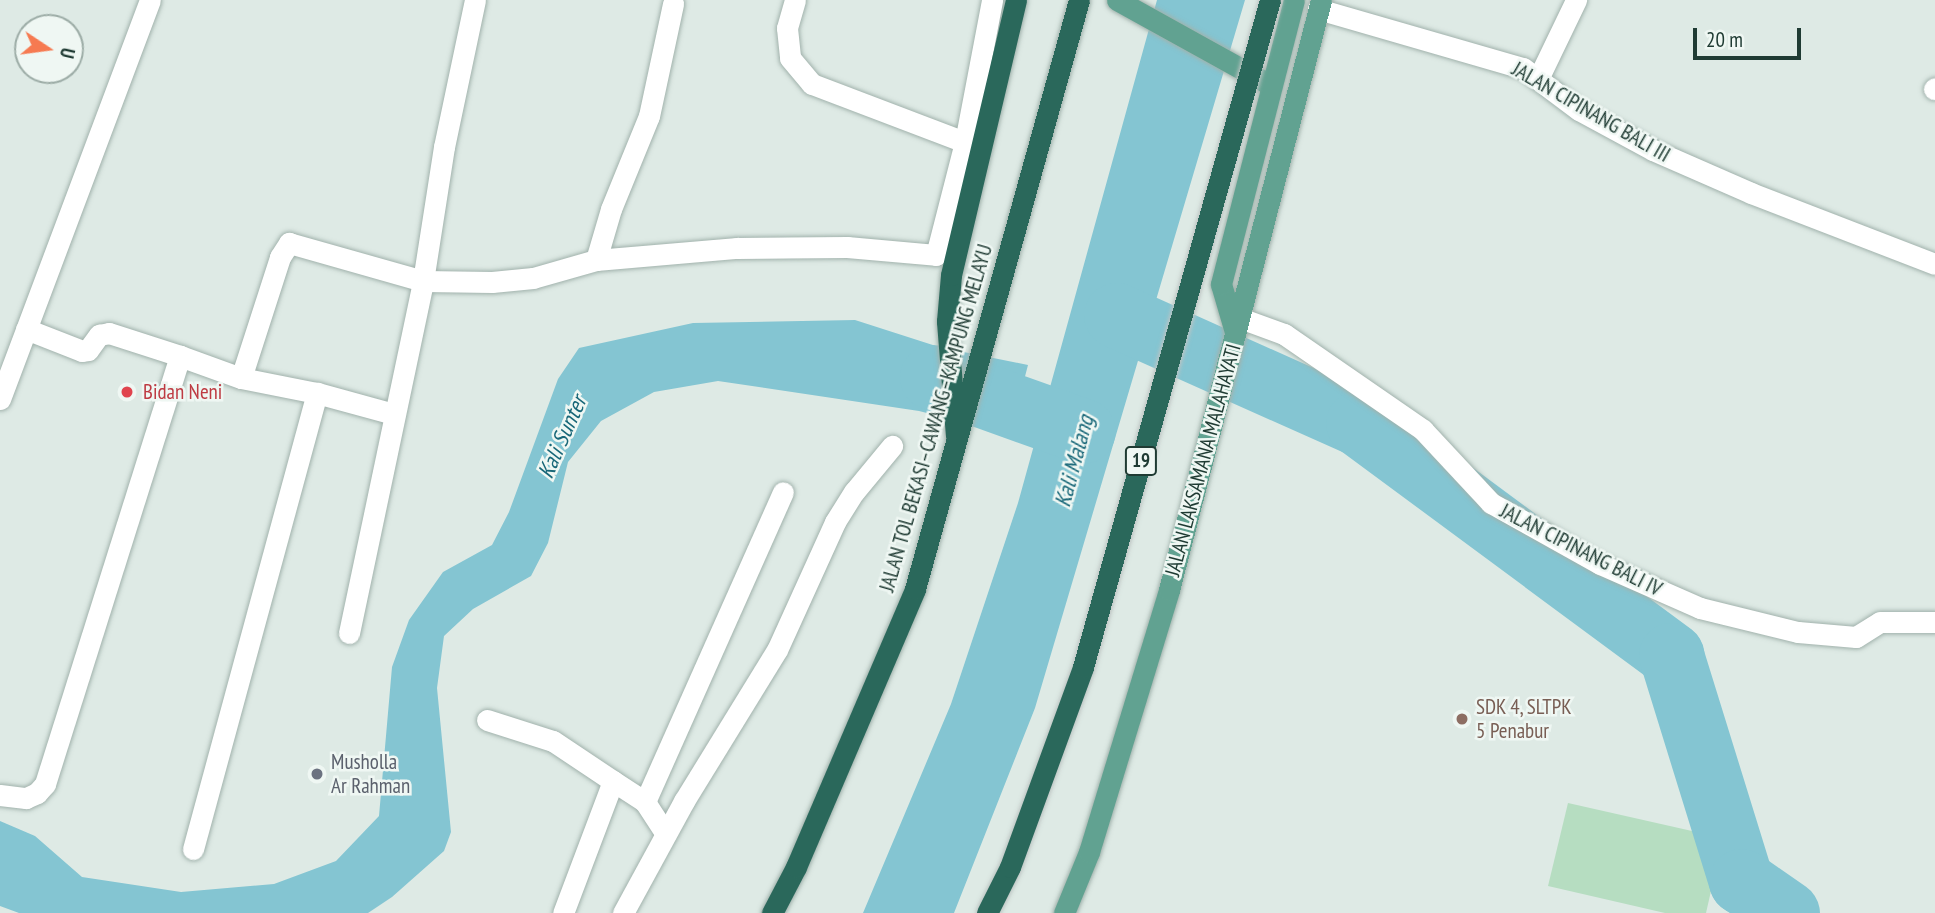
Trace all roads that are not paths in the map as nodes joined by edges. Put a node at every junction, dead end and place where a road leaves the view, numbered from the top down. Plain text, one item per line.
1 (150, 0) edge
2 (475, 0) edge
3 (795, 0) edge
4 (992, 0) edge
5 (1016, 0) edge
6 (1079, 0) edge
7 (1117, 0) edge
8 (1270, 0) edge
9 (1294, 0) edge
10 (1576, 0) edge
11 (673, 4) dead end
12 (1320, 4) edge
13 (1538, 79) junction
14 (1264, 81) junction
15 (965, 142) junction
16 (596, 260) junction
17 (1935, 264) edge
18 (423, 281) junction
19 (26, 329) junction
20 (1236, 333) junction
21 (180, 356) junction
22 (241, 378) junction
23 (317, 393) junction
24 (0, 400) edge
25 (394, 414) junction
26 (957, 445) junction
27 (892, 446) dead end
28 (783, 492) dead end
29 (1935, 622) edge
30 (349, 633) dead end
31 (486, 720) dead end
32 (613, 781) junction
33 (0, 795) edge
34 (645, 802) junction
35 (666, 834) junction
36 (193, 849) dead end
37 (563, 913) edge
38 (623, 913) edge
39 (772, 913) edge
40 (987, 913) edge
41 (1064, 913) edge

1 - 19 street
2 - 18 street
3 - 15 street
4 - 15 street
5 - 26 highway
6 - 26 highway, JALAN TOL BEKASI–CAWANG–KAMPUNG MELAYU
7 - 14 main road
8 - 40 highway, 19, bridge
9 - 14 main road
10 - 13 street
11 - 16 street
12 - 13 street, JALAN CIPINANG BALI III
12 - 20 main road, JALAN LAKSAMANA MALAHAYATI
13 - 17 street, JALAN CIPINANG BALI III
14 - 20 main road
15 - 16 street
16 - 18 street
18 - 22 street
18 - 25 street
19 - 21 street
19 - 24 street
20 - 29 street, JALAN CIPINANG BALI IV
20 - 41 main road, JALAN LAKSAMANA MALAHAYATI
21 - 22 street
21 - 33 street
22 - 23 street
23 - 25 street
23 - 36 street
25 - 30 street
26 - 39 highway, JALAN TOL BEKASI–CAWANG–KAMPUNG MELAYU
27 - 35 street
28 - 34 street
31 - 32 street
32 - 34 street
32 - 37 street
34 - 35 street
35 - 38 street

